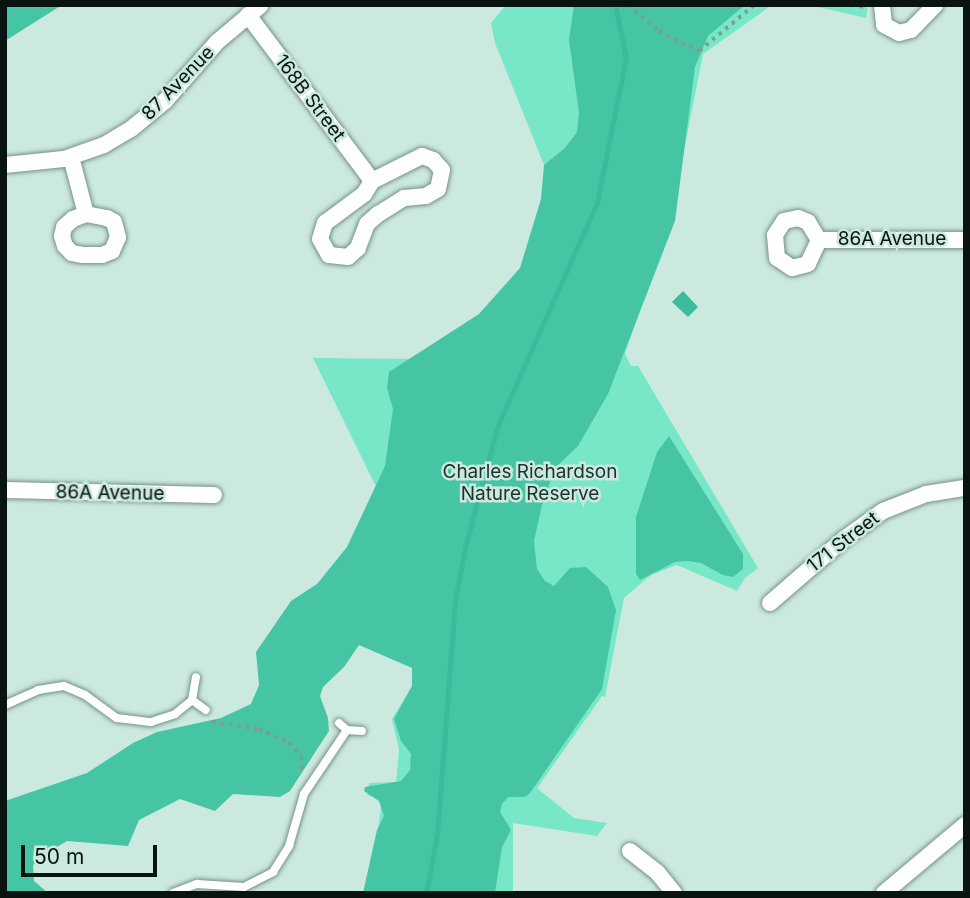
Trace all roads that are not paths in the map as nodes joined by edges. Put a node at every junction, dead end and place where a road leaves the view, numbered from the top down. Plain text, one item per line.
1 (882, 5) edge
2 (935, 5) edge
3 (254, 10) edge
4 (71, 157) junction
5 (5, 165) edge
6 (372, 181) junction
7 (86, 214) dead end
8 (819, 240) dead end
9 (965, 240) edge
10 (965, 488) edge
11 (5, 490) edge
12 (214, 495) dead end
13 (770, 603) dead end
14 (196, 677) dead end
15 (192, 700) junction
16 (5, 705) edge
17 (206, 710) dead end
18 (339, 723) dead end
19 (347, 730) junction
20 (362, 731) dead end
21 (965, 825) edge
22 (630, 851) dead end
23 (173, 893) edge
24 (674, 893) edge
25 (884, 893) edge

1 - 2 street
3 - 4 street, 87 Avenue
3 - 6 street, 168B Street
4 - 5 street, 87 Avenue
4 - 7 street
6 - 6 street
8 - 9 street, 86A Avenue
10 - 13 street, 171 Street
11 - 12 street, 86A Avenue
14 - 15 lane
15 - 16 lane
15 - 17 lane
18 - 19 lane
19 - 20 lane
19 - 23 lane
21 - 25 street
22 - 24 street

